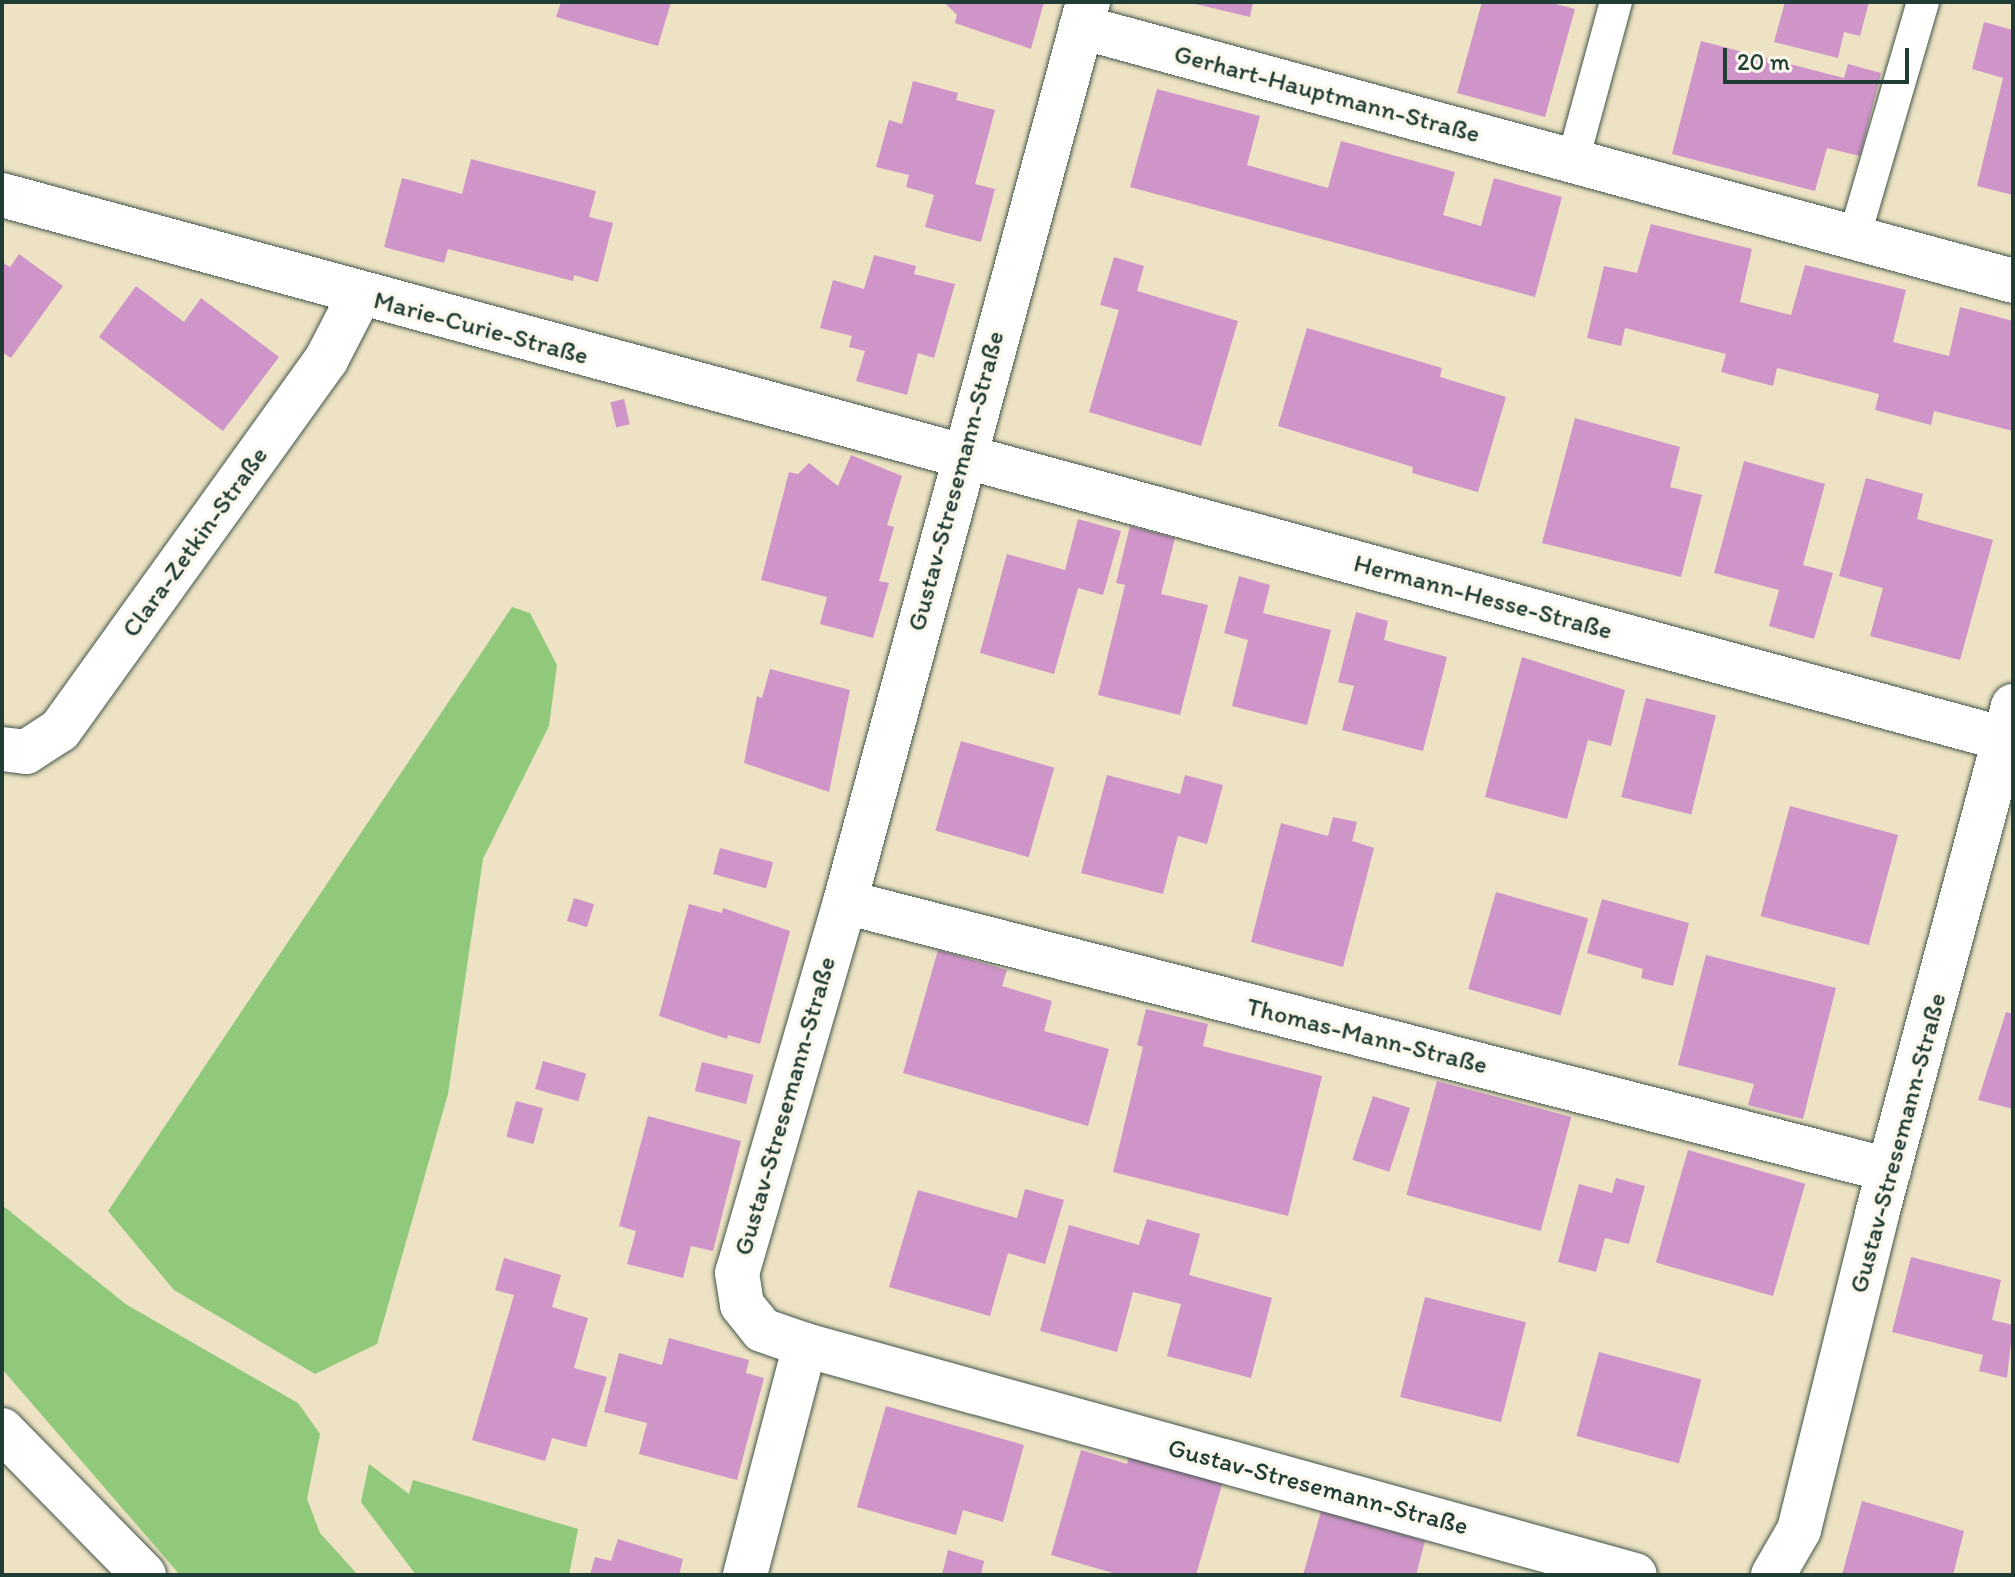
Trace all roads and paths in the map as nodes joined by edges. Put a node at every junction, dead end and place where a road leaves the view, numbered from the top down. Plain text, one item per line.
1 (1616, 2) edge
2 (1923, 2) edge
3 (1084, 15) edge
4 (1573, 160) junction
5 (2, 195) edge
6 (1854, 238) junction
7 (2013, 281) edge
8 (359, 296) junction
9 (963, 454) junction
10 (2008, 723) edge
11 (2, 749) edge
12 (845, 902) junction
13 (1889, 1170) junction
14 (805, 1345) junction
15 (2, 1430) edge
16 (144, 1575) edge
17 (745, 1575) edge
18 (1635, 1575) edge
19 (1773, 1575) edge

1 - 4 lane
2 - 6 lane
3 - 4 street, Gerhart-Hauptmann-Straße
3 - 9 street, Gustav-Stresemann-Straße
4 - 6 street, Gerhart-Hauptmann-Straße
5 - 8 street, Marie-Curie-Straße
6 - 7 street, Gerhart-Hauptmann-Straße
8 - 9 street, Marie-Curie-Straße
8 - 11 street, Clara-Zetkin-Straße
9 - 10 street, Hermann-Hesse-Straße
9 - 12 street, Gustav-Stresemann-Straße
10 - 13 street, Gustav-Stresemann-Straße
12 - 13 street, Thomas-Mann-Straße
12 - 14 street, Gustav-Stresemann-Straße
13 - 19 street, Gustav-Stresemann-Straße
14 - 17 street
14 - 18 street, Gustav-Stresemann-Straße
15 - 16 street

